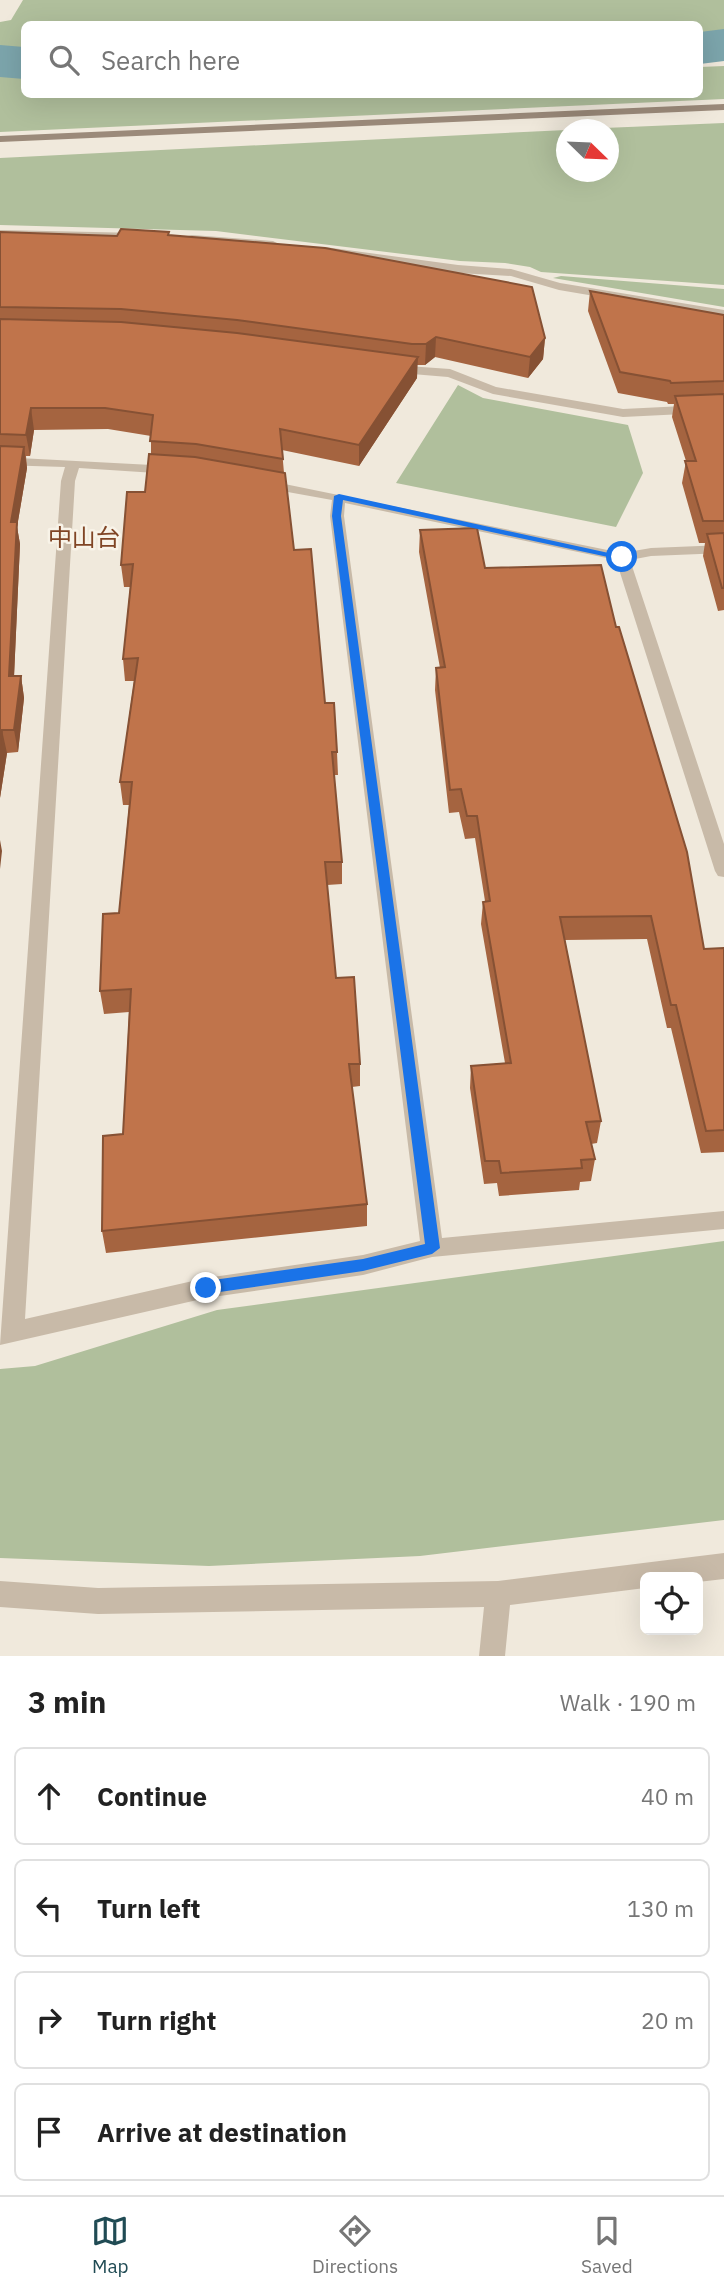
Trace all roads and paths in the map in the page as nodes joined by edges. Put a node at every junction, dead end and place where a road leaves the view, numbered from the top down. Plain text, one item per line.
1 (724, 107) edge
2 (0, 139) edge
3 (0, 233) edge
4 (147, 236) edge
5 (174, 237) edge
6 (282, 246) edge
7 (308, 248) edge
8 (724, 314) edge
9 (385, 368) edge
10 (724, 408) edge
11 (0, 461) edge
12 (73, 463) junction
13 (183, 471) edge
14 (248, 481) edge
15 (339, 496) junction
16 (724, 549) edge
17 (622, 557) junction
18 (724, 871) edge
19 (724, 1220) edge
20 (432, 1248) junction
21 (7, 1334) edge
22 (724, 1566) edge
23 (0, 1594) edge
24 (498, 1594) junction
25 (492, 1656) edge

1 - 2 street
3 - 4 street
5 - 6 street
7 - 8 street
9 - 10 street
11 - 12 street
12 - 13 street
12 - 21 street
14 - 15 street
15 - 17 street
15 - 20 street
16 - 17 street
17 - 18 street
19 - 20 street
20 - 21 street
22 - 24 street
23 - 24 street
24 - 25 street

